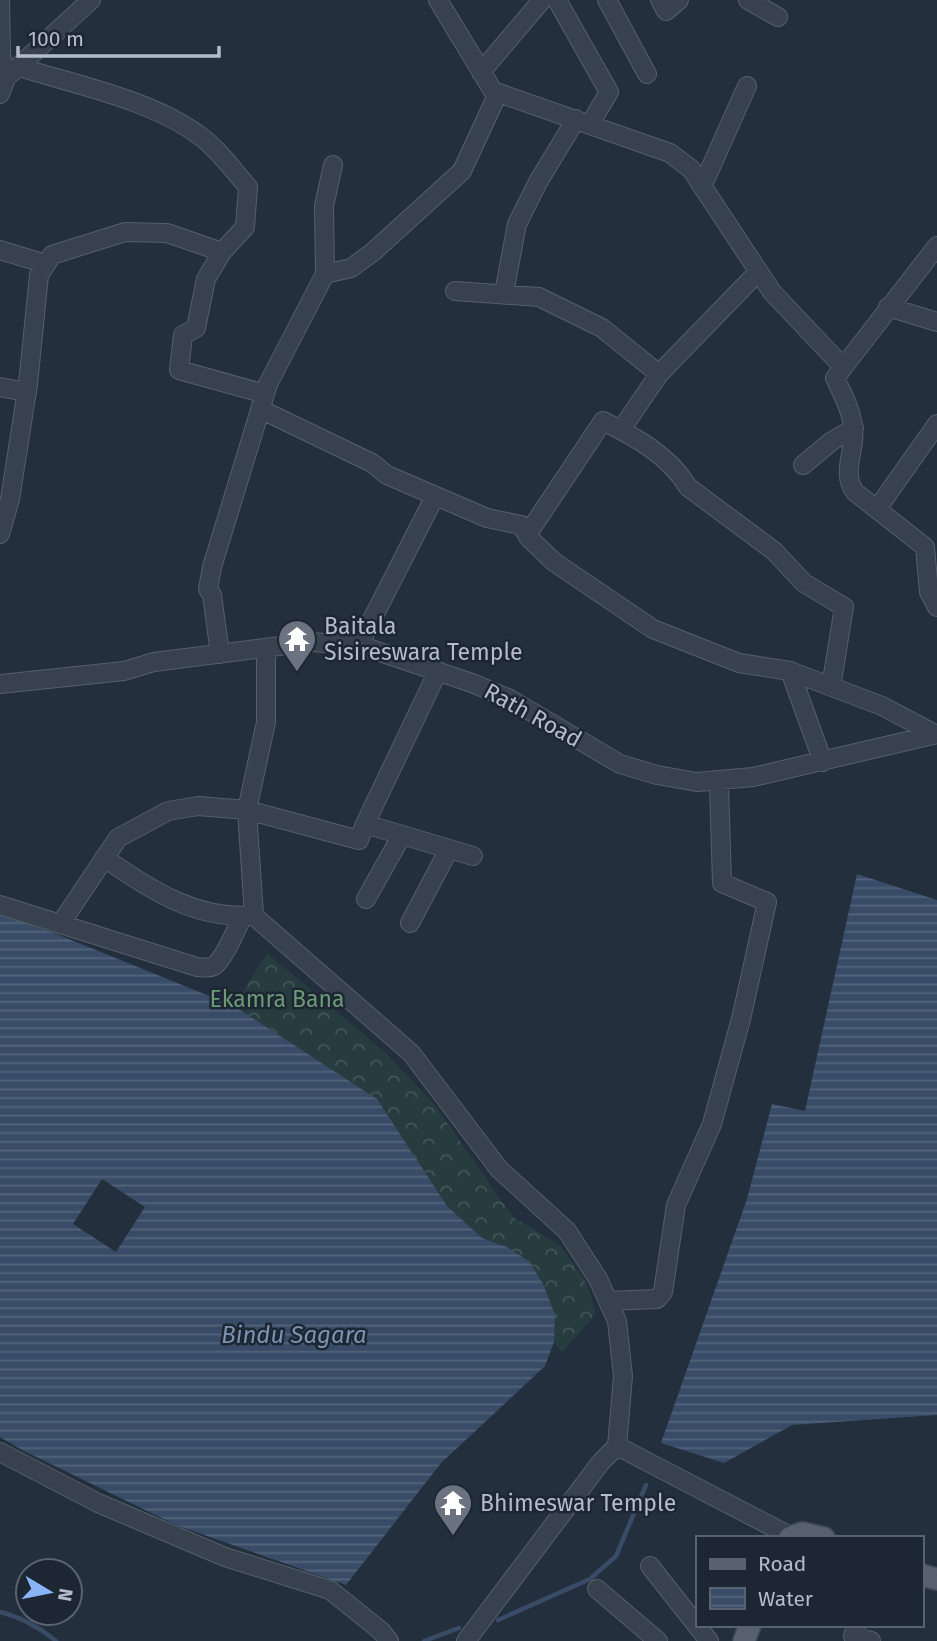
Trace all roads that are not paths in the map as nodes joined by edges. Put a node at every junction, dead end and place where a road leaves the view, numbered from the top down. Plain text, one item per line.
1 (0, 0) edge
2 (91, 0) edge
3 (438, 0) edge
4 (542, 0) edge
5 (557, 0) edge
6 (607, 0) edge
7 (660, 0) edge
8 (679, 0) edge
9 (748, 0) edge
10 (778, 17) dead end
11 (481, 72) junction
12 (647, 74) dead end
13 (8, 80) edge
14 (747, 86) dead end
15 (498, 93) junction
16 (583, 121) junction
17 (333, 165) dead end
18 (702, 187) junction
19 (937, 246) edge
20 (0, 250) edge
21 (222, 252) junction
22 (46, 264) junction
23 (758, 272) junction
24 (325, 274) junction
25 (455, 291) dead end
26 (504, 293) junction
27 (888, 307) junction
28 (937, 322) edge
29 (843, 367) junction
30 (659, 374) junction
31 (0, 387) edge
32 (27, 392) junction
33 (263, 402) junction
34 (937, 424) edge
35 (854, 428) junction
36 (621, 430) junction
37 (803, 465) dead end
38 (435, 496) junction
39 (877, 509) junction
40 (0, 534) edge
41 (527, 535) junction
42 (937, 607) edge
43 (359, 645) junction
44 (266, 648) junction
45 (220, 654) junction
46 (438, 671) junction
47 (790, 671) junction
48 (0, 684) edge
49 (831, 687) junction
50 (936, 734) edge
51 (822, 762) junction
52 (723, 780) junction
53 (247, 810) junction
54 (365, 824) junction
55 (402, 835) junction
56 (449, 849) junction
57 (472, 856) dead end
58 (104, 858) junction
59 (366, 899) dead end
60 (0, 905) edge
61 (248, 916) junction
62 (61, 923) junction
63 (410, 923) dead end
64 (608, 1301) junction
65 (617, 1446) junction
66 (0, 1452) edge
67 (791, 1536) edge
68 (796, 1536) edge
69 (817, 1536) edge
70 (650, 1566) dead end
71 (597, 1589) dead end
72 (696, 1624) edge
73 (698, 1627) edge
74 (856, 1627) edge
75 (389, 1641) edge
76 (466, 1641) edge
77 (658, 1641) edge
78 (709, 1641) edge
79 (871, 1641) edge

1 - 13 street
2 - 13 street
3 - 11 street
4 - 11 street
5 - 16 street
6 - 12 street
7 - 8 street
9 - 10 street
11 - 15 street
13 - 21 street
14 - 18 street
15 - 16 street
15 - 24 street
16 - 18 street
16 - 26 street
17 - 24 street
18 - 23 street
19 - 27 street
20 - 22 street
21 - 22 street
21 - 33 street
22 - 32 street
23 - 29 street
23 - 30 street
24 - 33 street
25 - 26 street
26 - 30 street
27 - 28 street
27 - 29 street
29 - 35 street
30 - 36 street
31 - 32 street
32 - 40 street
33 - 38 street
33 - 45 street
34 - 39 street
35 - 37 street
35 - 39 street
36 - 41 street
36 - 49 street
38 - 41 street
38 - 43 street
39 - 42 street
41 - 47 street
43 - 44 street, Rath Road
43 - 46 street, Rath Road
44 - 45 street, Rath Road
44 - 53 street
45 - 48 street, Rath Road
46 - 52 street, Rath Road
46 - 54 street
47 - 49 street
47 - 51 street
49 - 50 street
50 - 51 street, Rath Road
51 - 52 street, Rath Road
52 - 64 street
53 - 54 street
53 - 58 street
53 - 61 street
54 - 55 street
55 - 56 street
55 - 59 street
56 - 57 street
56 - 63 street
58 - 61 street
58 - 62 street
60 - 62 street
61 - 62 street
61 - 64 street
64 - 65 street
65 - 67 street
65 - 76 street
66 - 75 street
68 - 69 main road
70 - 72 street
71 - 77 street
73 - 78 street
74 - 79 street

